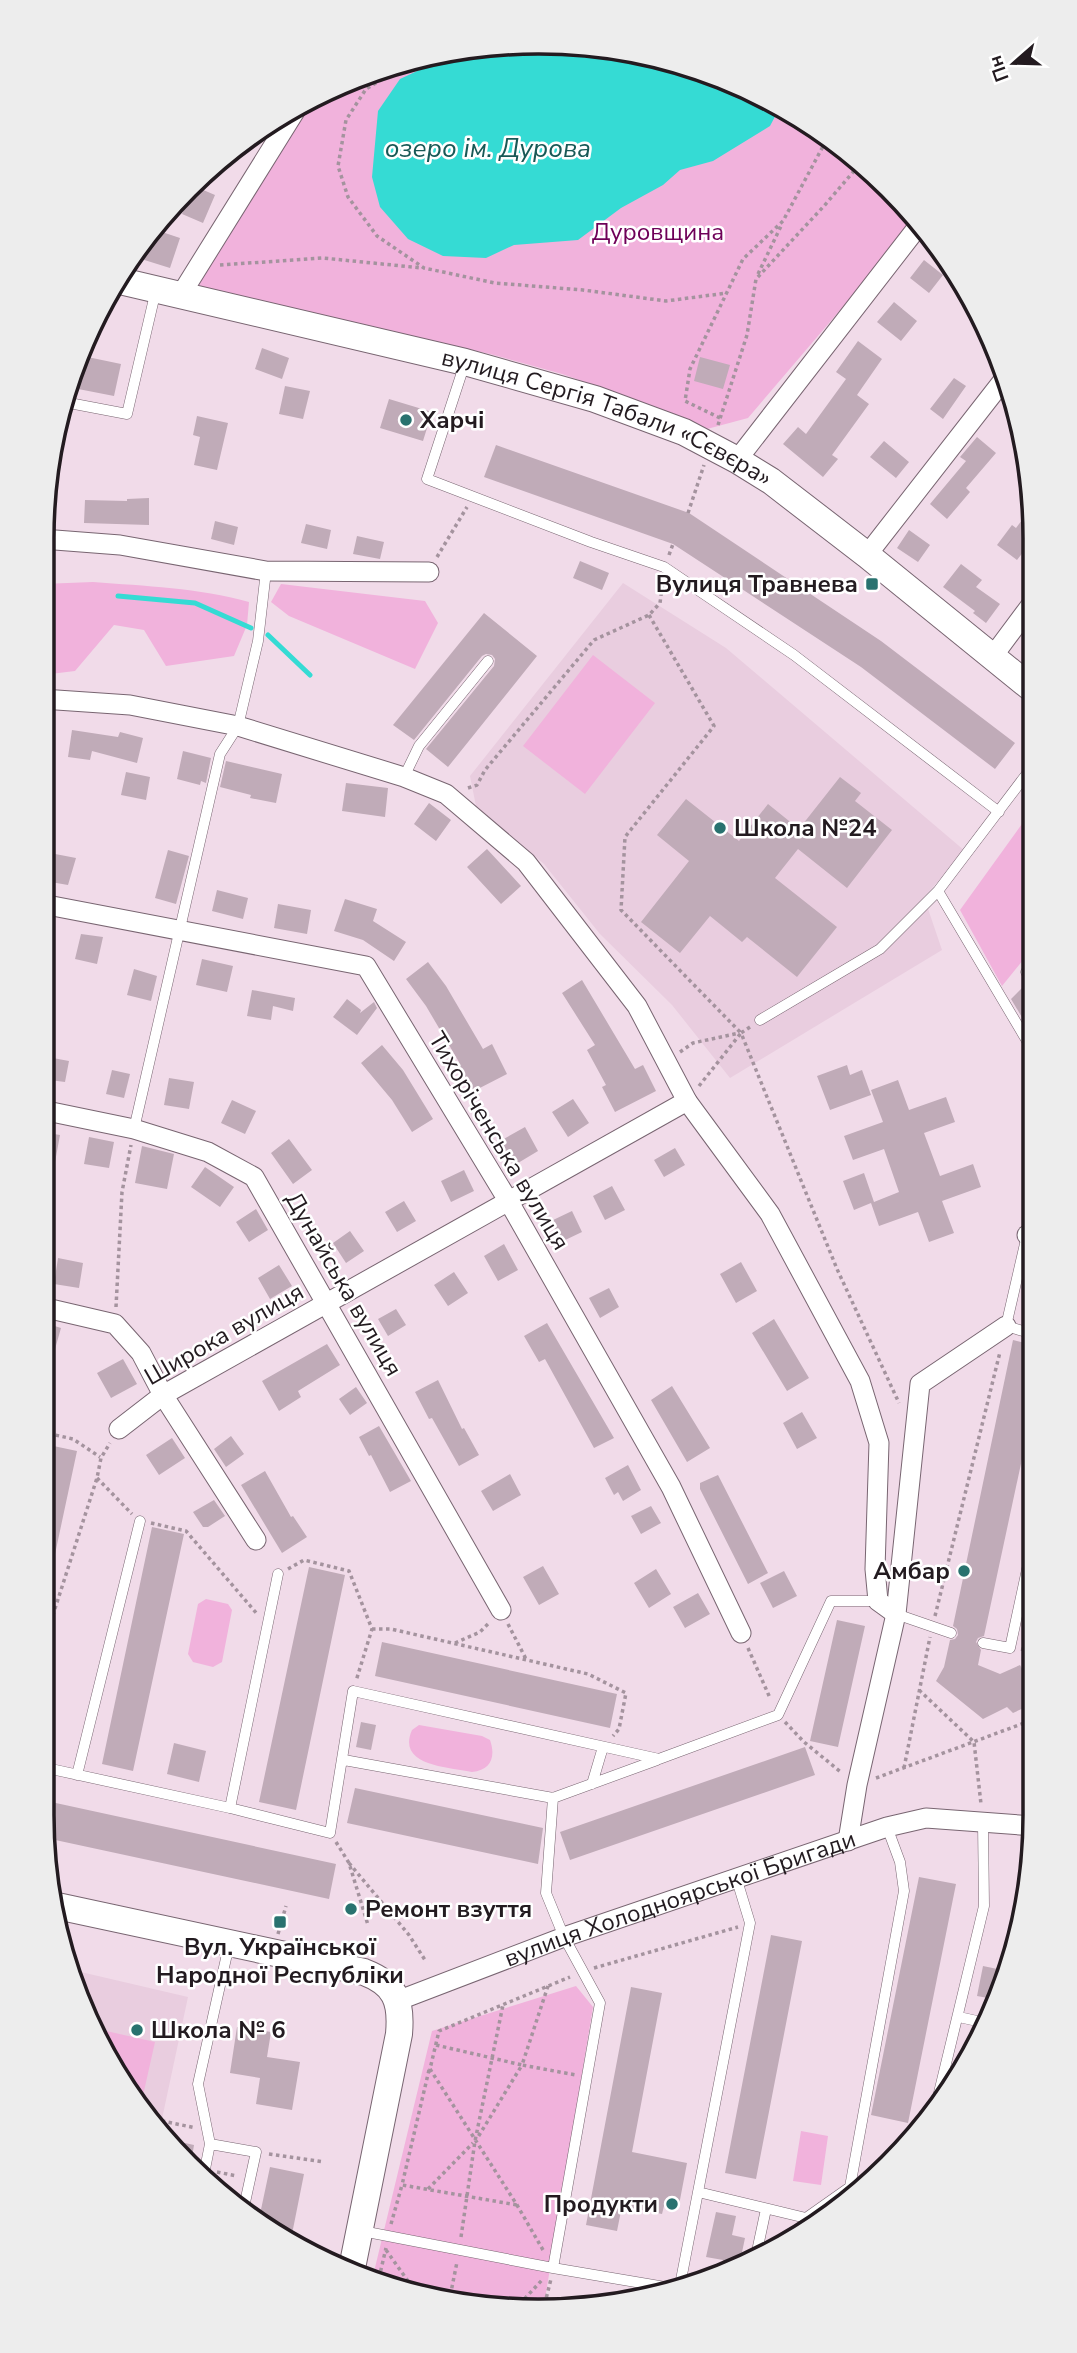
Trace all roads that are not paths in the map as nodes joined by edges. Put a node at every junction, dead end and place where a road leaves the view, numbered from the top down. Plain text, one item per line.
1 (286, 126) edge
2 (914, 232) edge
3 (127, 283) edge
4 (168, 293) junction
5 (465, 362) junction
6 (998, 387) edge
7 (74, 404) edge
8 (737, 460) junction
9 (54, 540) edge
10 (867, 555) junction
11 (266, 570) junction
12 (429, 572) road end
13 (1023, 616) edge
14 (993, 656) junction
15 (488, 661) dead end
16 (1023, 681) edge
17 (54, 700) edge
18 (238, 726) junction
19 (404, 777) junction
20 (1023, 779) edge
21 (999, 811) junction
22 (938, 891) junction
23 (54, 906) edge
24 (181, 929) junction
25 (760, 1020) road end
26 (1023, 1036) edge
27 (687, 1101) junction
28 (54, 1112) edge
29 (134, 1129) junction
30 (509, 1202) junction
31 (1023, 1261) edge
32 (327, 1303) junction
33 (54, 1310) edge
34 (1006, 1326) junction
35 (1023, 1331) edge
36 (163, 1395) junction
37 (119, 1429) dead end
38 (140, 1521) road end
39 (256, 1540) dead end
40 (278, 1574) road end
41 (1023, 1588) edge
42 (878, 1601) junction
43 (501, 1610) road end
44 (896, 1614) junction
45 (741, 1633) road end
46 (951, 1633) dead end
47 (983, 1643) dead end
48 (603, 1747) junction
49 (659, 1759) junction
50 (344, 1760) junction
51 (54, 1770) edge
52 (77, 1775) junction
53 (592, 1784) junction
54 (553, 1798) junction
55 (230, 1808) junction
56 (983, 1823) junction
57 (1023, 1825) edge
58 (887, 1827) junction
59 (848, 1841) junction
60 (736, 1877) junction
61 (64, 1908) edge
62 (564, 1937) junction
63 (229, 1945) junction
64 (397, 2001) junction
65 (959, 2017) junction
66 (977, 2021) edge
67 (942, 2083) edge
68 (211, 2144) junction
69 (206, 2167) edge
70 (850, 2185) edge
71 (698, 2192) junction
72 (833, 2199) edge
73 (245, 2200) edge
74 (766, 2209) junction
75 (360, 2230) junction
76 (758, 2246) edge
77 (353, 2262) edge
78 (553, 2268) junction
79 (681, 2277) edge
80 (652, 2285) edge

1 - 4 street
2 - 8 street
3 - 4 main road, вулиця Сергія Табали «Сєвєра»
4 - 5 main road, вулиця Сергія Табали «Сєвєра»
4 - 7 lane
5 - 8 main road, вулиця Сергія Табали «Сєвєра»
5 - 21 lane
6 - 10 street
8 - 10 main road, вулиця Сергія Табали «Сєвєра»
9 - 11 street
10 - 14 main road, вулиця Сергія Табали «Сєвєра»
11 - 12 street
11 - 18 lane
13 - 14 street
14 - 16 main road, вулиця Сергія Табали «Сєвєра»
15 - 19 lane
17 - 18 street
18 - 19 street
18 - 24 lane
19 - 27 street
20 - 21 lane
21 - 22 lane
22 - 25 lane
22 - 26 lane
23 - 24 street, Тихоріченська вулиця
24 - 29 lane
24 - 30 street, Тихоріченська вулиця
27 - 30 street, Широка вулиця
27 - 42 street
28 - 29 street, Дунайська вулиця
29 - 32 street, Дунайська вулиця
30 - 32 street, Широка вулиця
30 - 45 street, Тихоріченська вулиця
31 - 34 lane
32 - 36 street, Широка вулиця
32 - 43 street, Дунайська вулиця
33 - 36 street
34 - 35 lane
34 - 44 street, вулиця Холодноярської Бригади
36 - 37 street, Широка вулиця
36 - 39 street
38 - 52 lane
40 - 55 lane
41 - 47 lane
42 - 44 street
42 - 49 lane
44 - 46 lane
44 - 59 street, вулиця Холодноярської Бригади
48 - 49 lane
48 - 50 lane
48 - 53 lane
49 - 53 lane
50 - 54 lane
50 - 55 lane
51 - 52 lane
52 - 55 lane
53 - 54 lane
54 - 62 lane
56 - 57 street
56 - 58 street
56 - 65 lane
58 - 59 street
58 - 70 lane
59 - 60 street, вулиця Холодноярської Бригади
60 - 62 street, вулиця Холодноярської Бригади
60 - 71 lane
61 - 63 main road
62 - 64 street, вулиця Холодноярської Бригади
62 - 78 lane
63 - 64 main road
63 - 68 lane
64 - 75 main road
65 - 66 lane
65 - 67 lane
68 - 69 lane
68 - 73 lane
71 - 74 lane
71 - 79 lane
72 - 74 lane
74 - 76 lane
75 - 77 main road
75 - 78 lane
78 - 80 lane

